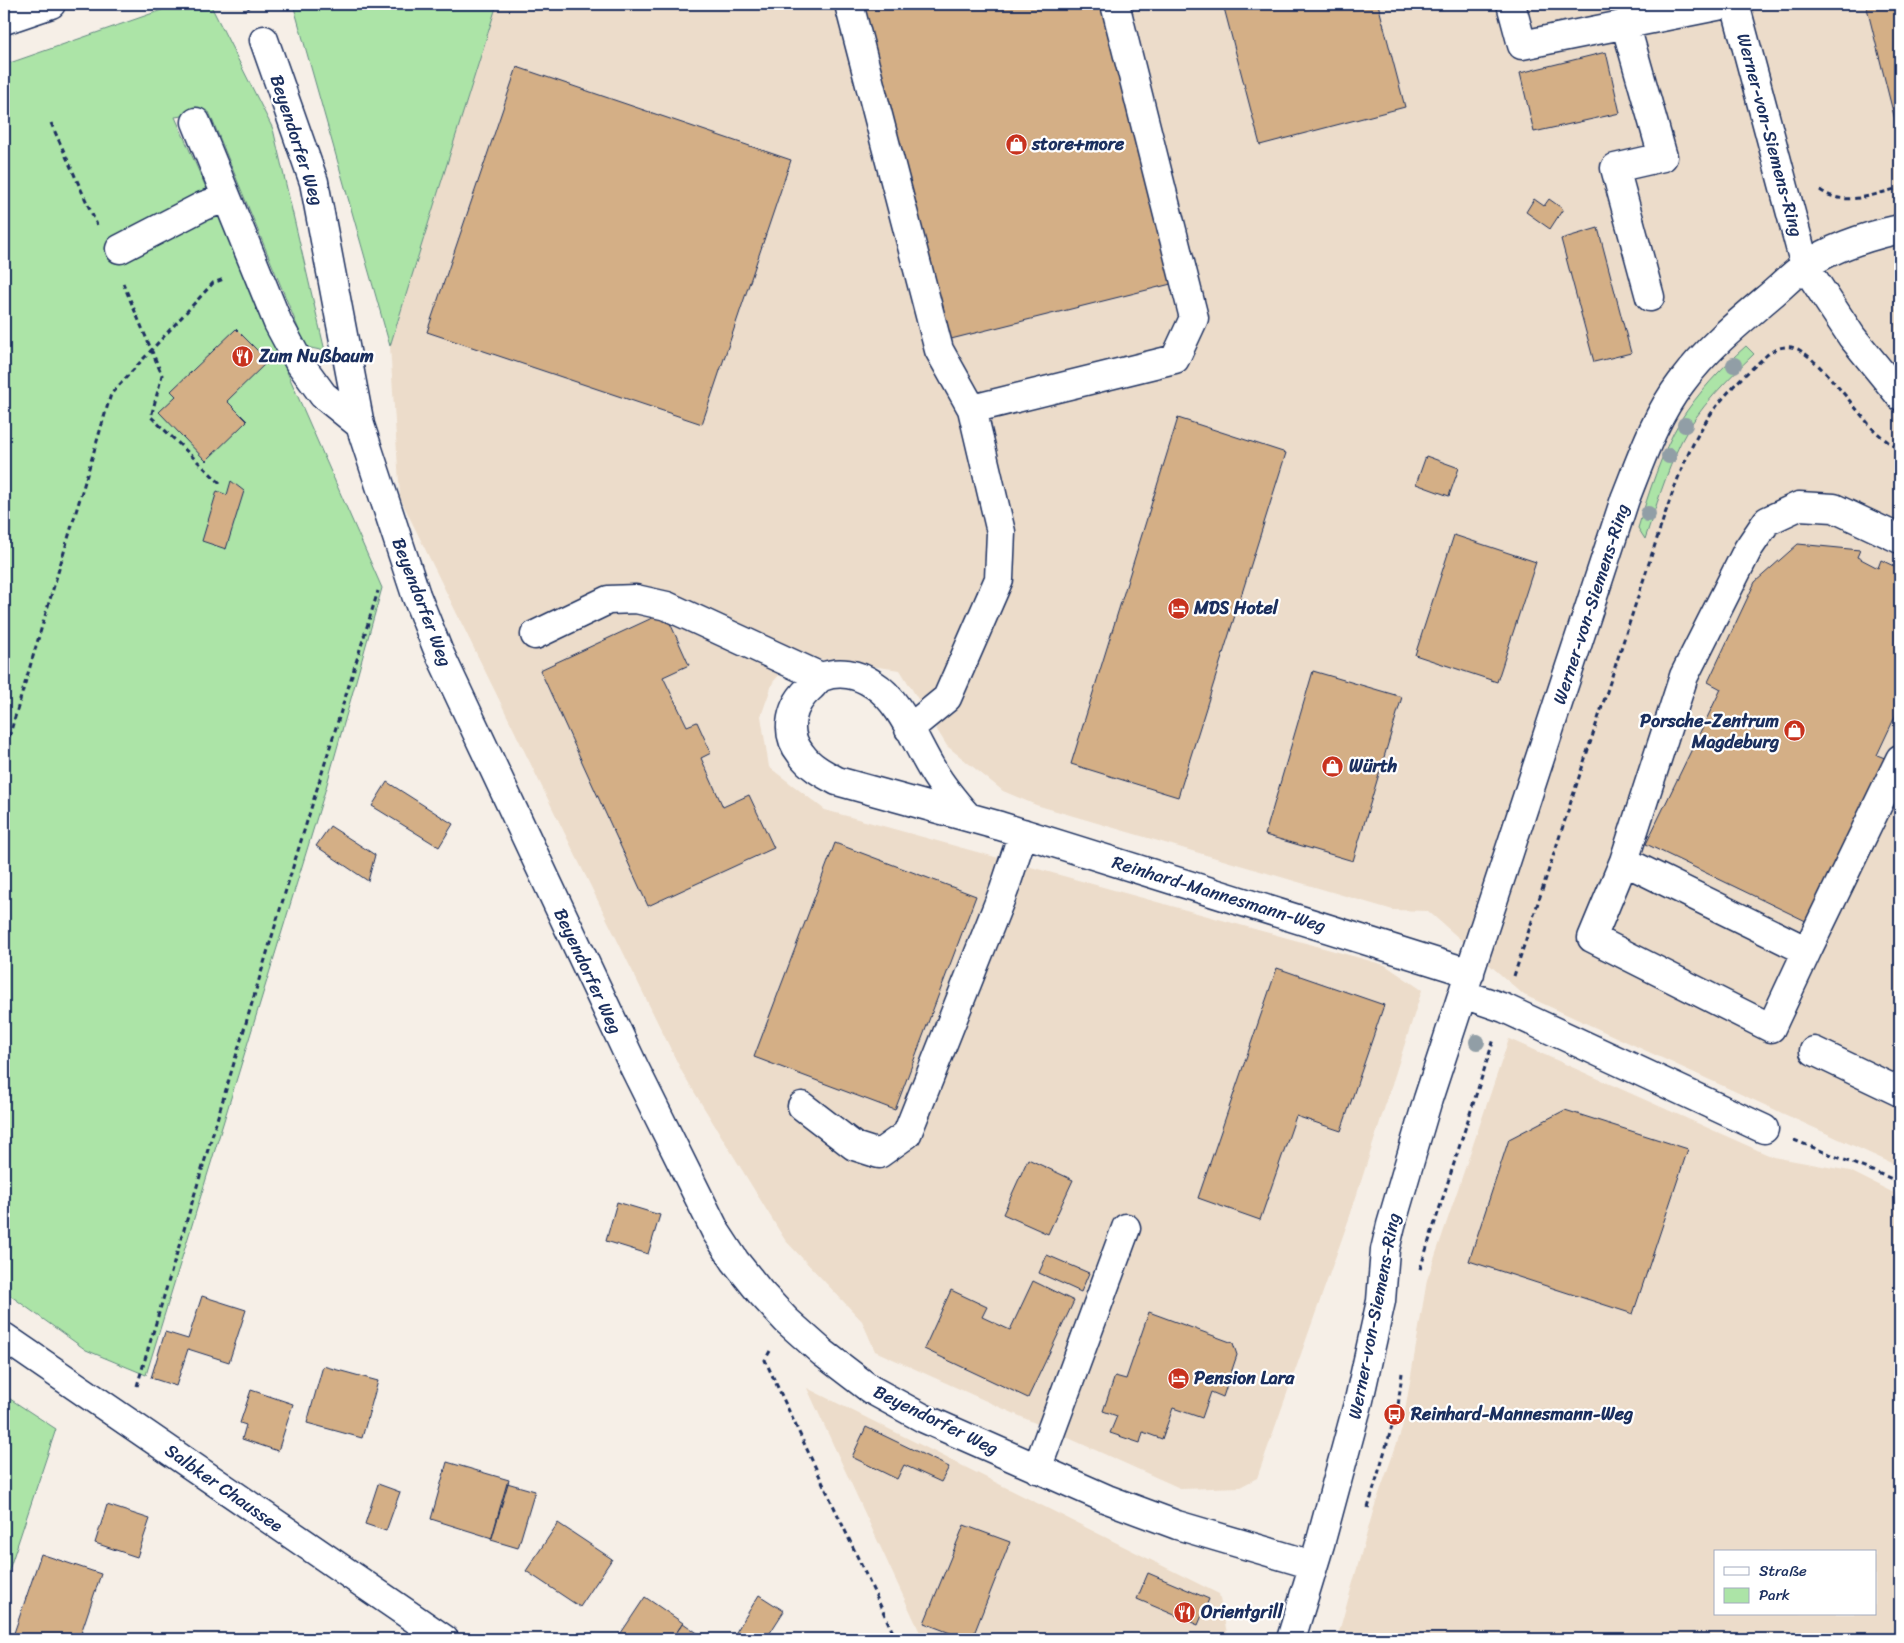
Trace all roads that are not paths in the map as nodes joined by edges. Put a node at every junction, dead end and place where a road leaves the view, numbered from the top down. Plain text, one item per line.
1 (50, 4) edge
2 (849, 4) edge
3 (1115, 4) edge
4 (1511, 4) edge
5 (1727, 4) edge
6 (1735, 4) edge
7 (1677, 8) edge
8 (4, 20) edge
9 (1625, 23) junction
10 (264, 40) dead end
11 (196, 122) dead end
12 (227, 198) junction
13 (1900, 229) edge
14 (120, 249) dead end
15 (1805, 266) junction
16 (1650, 297) dead end
17 (1900, 396) edge
18 (972, 409) junction
19 (360, 425) junction
20 (1900, 539) edge
21 (535, 635) dead end
22 (821, 677) junction
23 (909, 729) junction
24 (1900, 760) edge
25 (968, 817) junction
26 (1023, 833) junction
27 (1624, 861) junction
28 (1807, 951) junction
29 (1466, 984) junction
30 (1814, 1051) dead end
31 (1900, 1092) edge
32 (802, 1106) dead end
33 (1764, 1129) road end
34 (1126, 1228) dead end
35 (4, 1337) edge
36 (1037, 1469) junction
37 (1313, 1565) junction
38 (444, 1639) edge
39 (1291, 1639) edge

1 - 8 main road
2 - 18 main road
3 - 18 main road
4 - 9 main road
5 - 7 main road
6 - 15 main road, Werner-von-Siemens-Ring
7 - 9 main road
9 - 16 main road
10 - 19 main road, Beyendorfer Weg
11 - 12 main road
12 - 14 main road
12 - 19 main road
13 - 15 main road, Werner-von-Siemens-Ring
15 - 17 main road, Werner-von-Siemens-Ring
15 - 29 main road, Werner-von-Siemens-Ring
18 - 23 main road
19 - 36 main road, Beyendorfer Weg
20 - 27 main road
21 - 22 main road
22 - 23 main road
22 - 25 main road, Reinhard-Mannesmann-Weg
23 - 25 main road
24 - 28 main road
25 - 26 main road, Reinhard-Mannesmann-Weg
26 - 29 main road, Reinhard-Mannesmann-Weg
26 - 32 main road
27 - 28 main road
27 - 28 main road
29 - 33 main road
29 - 37 main road, Werner-von-Siemens-Ring
30 - 31 main road
34 - 36 main road
35 - 38 main road, Salbker Chaussee
36 - 37 main road, Beyendorfer Weg
37 - 39 main road, Werner-von-Siemens-Ring

